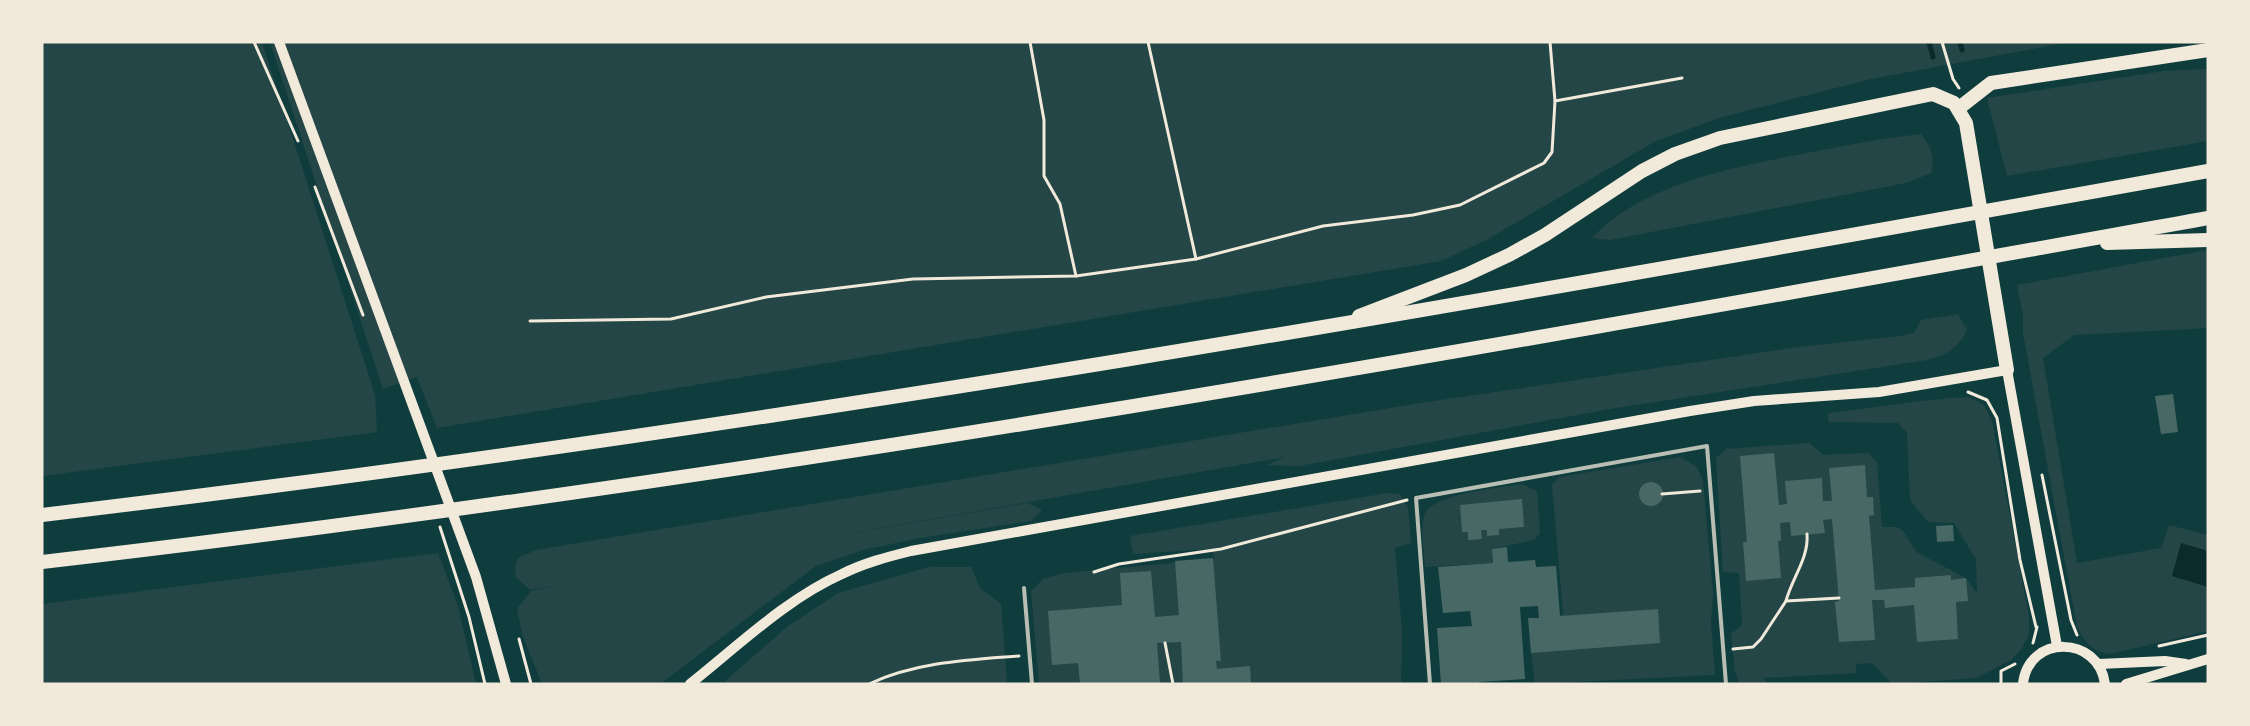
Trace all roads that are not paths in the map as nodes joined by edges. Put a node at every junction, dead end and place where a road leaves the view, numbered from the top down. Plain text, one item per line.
1 (279, 42) edge
2 (2208, 50) edge
3 (1959, 108) junction
4 (2208, 171) edge
5 (2208, 218) edge
6 (2208, 240) edge
7 (2066, 243) junction
8 (1329, 327) junction
9 (2007, 370) junction
10 (42, 515) edge
11 (42, 562) edge
12 (1024, 588) dead end
13 (2057, 646) junction
14 (2208, 659) edge
15 (2099, 664) junction
16 (2186, 664) junction
17 (506, 684) edge
18 (690, 684) edge
19 (1032, 684) edge
20 (1430, 684) edge
21 (1726, 684) edge
22 (2023, 684) edge
23 (2105, 684) edge
24 (2126, 684) edge

1 - 17 main road
2 - 3 highway
3 - 8 highway
3 - 9 highway
4 - 8 highway
5 - 7 highway
6 - 7 highway
7 - 11 highway
8 - 10 highway
9 - 13 main road
9 - 18 main road
12 - 19 lane
13 - 15 main road
13 - 22 main road
14 - 16 main road
15 - 16 main road
15 - 23 main road
16 - 24 main road
20 - 21 lane

